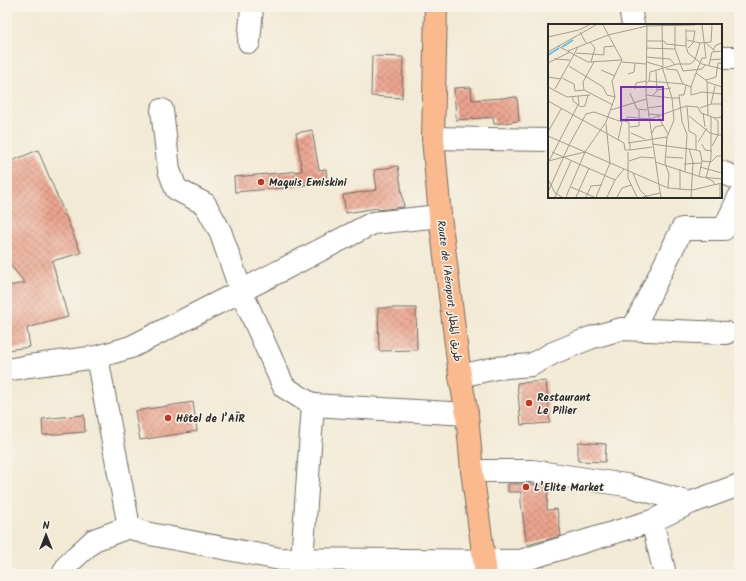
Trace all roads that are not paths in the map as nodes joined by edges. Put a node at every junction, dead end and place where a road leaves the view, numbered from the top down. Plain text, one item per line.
1 (252, 7) edge
2 (436, 7) edge
3 (630, 7) edge
4 (633, 24) edge
5 (249, 42) dead end
6 (722, 58) edge
7 (739, 58) edge
8 (162, 110) dead end
9 (433, 138) junction
10 (548, 140) edge
11 (722, 172) edge
12 (739, 178) edge
13 (739, 197) edge
14 (440, 216) junction
15 (241, 291) junction
16 (633, 329) junction
17 (726, 333) dead end
18 (97, 357) junction
19 (7, 370) edge
20 (460, 376) junction
21 (313, 405) junction
22 (467, 414) junction
23 (472, 471) junction
24 (739, 485) edge
25 (690, 503) junction
26 (652, 521) junction
27 (129, 527) junction
28 (303, 567) edge
29 (486, 568) edge
30 (63, 574) edge
31 (665, 574) edge

1 - 5 street
2 - 9 main road, Route de l'Aéroport طريق المطار
3 - 4 street
6 - 7 street
8 - 15 street
9 - 10 street
9 - 14 main road, Route de l'Aéroport طريق المطار
11 - 12 street
13 - 16 street
14 - 15 street
14 - 20 main road, Route de l'Aéroport طريق المطار
15 - 18 street
15 - 21 street
16 - 17 street
16 - 20 street
18 - 19 street
18 - 27 street
20 - 22 main road, Route de l'Aéroport طريق المطار
21 - 22 street
21 - 28 street
22 - 23 main road, Route de l'Aéroport طريق المطار
23 - 25 street
23 - 29 main road, Route de l'Aéroport طريق المطار
24 - 25 street
25 - 26 street
26 - 29 street
26 - 31 street
27 - 28 street
27 - 30 street
28 - 29 street

